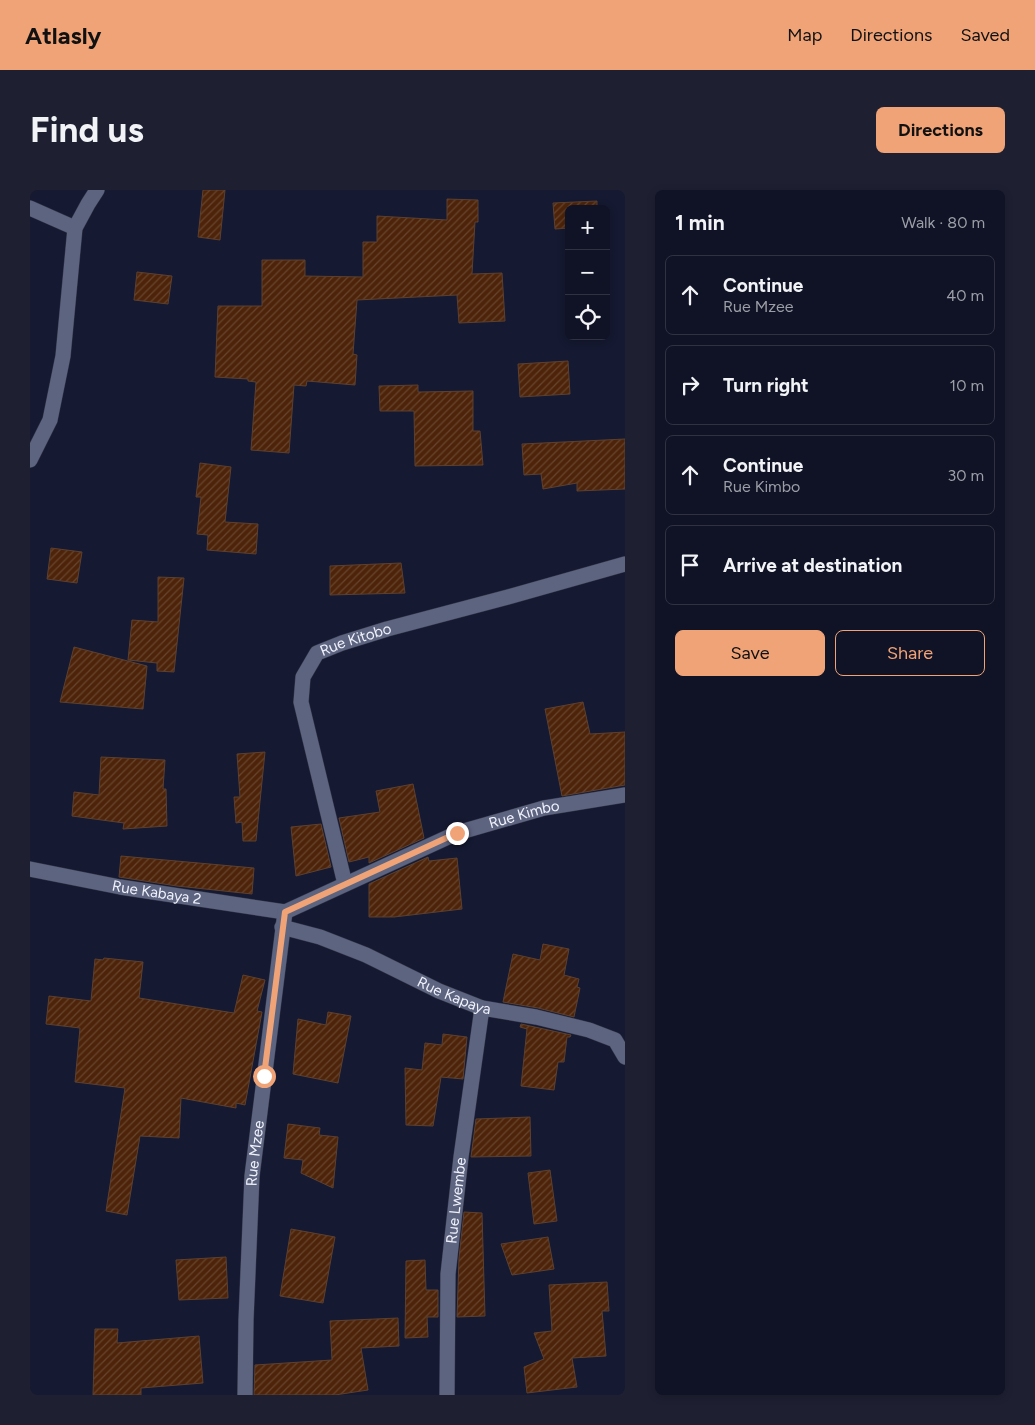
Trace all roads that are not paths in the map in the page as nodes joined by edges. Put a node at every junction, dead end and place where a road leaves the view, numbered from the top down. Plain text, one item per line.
1 (97, 190) edge
2 (30, 208) edge
3 (76, 228) junction
4 (30, 460) edge
5 (625, 564) edge
6 (625, 795) edge
7 (30, 869) edge
8 (345, 884) junction
9 (283, 920) junction
10 (482, 1008) junction
11 (620, 1034) edge
12 (625, 1057) edge
13 (245, 1395) edge
14 (446, 1395) edge

1 - 3 street
2 - 3 street
3 - 4 street
5 - 8 street, Rue Kitobo
6 - 8 street, Rue Kimbo
7 - 9 street, Rue Kabaya 2
8 - 9 street, Rue Kimbo
9 - 10 street, Rue Kapaya
9 - 13 street, Rue Mzee
10 - 11 street, Rue Kapaya
10 - 14 street, Rue Lwembe
11 - 12 street, Rue Kapaya

